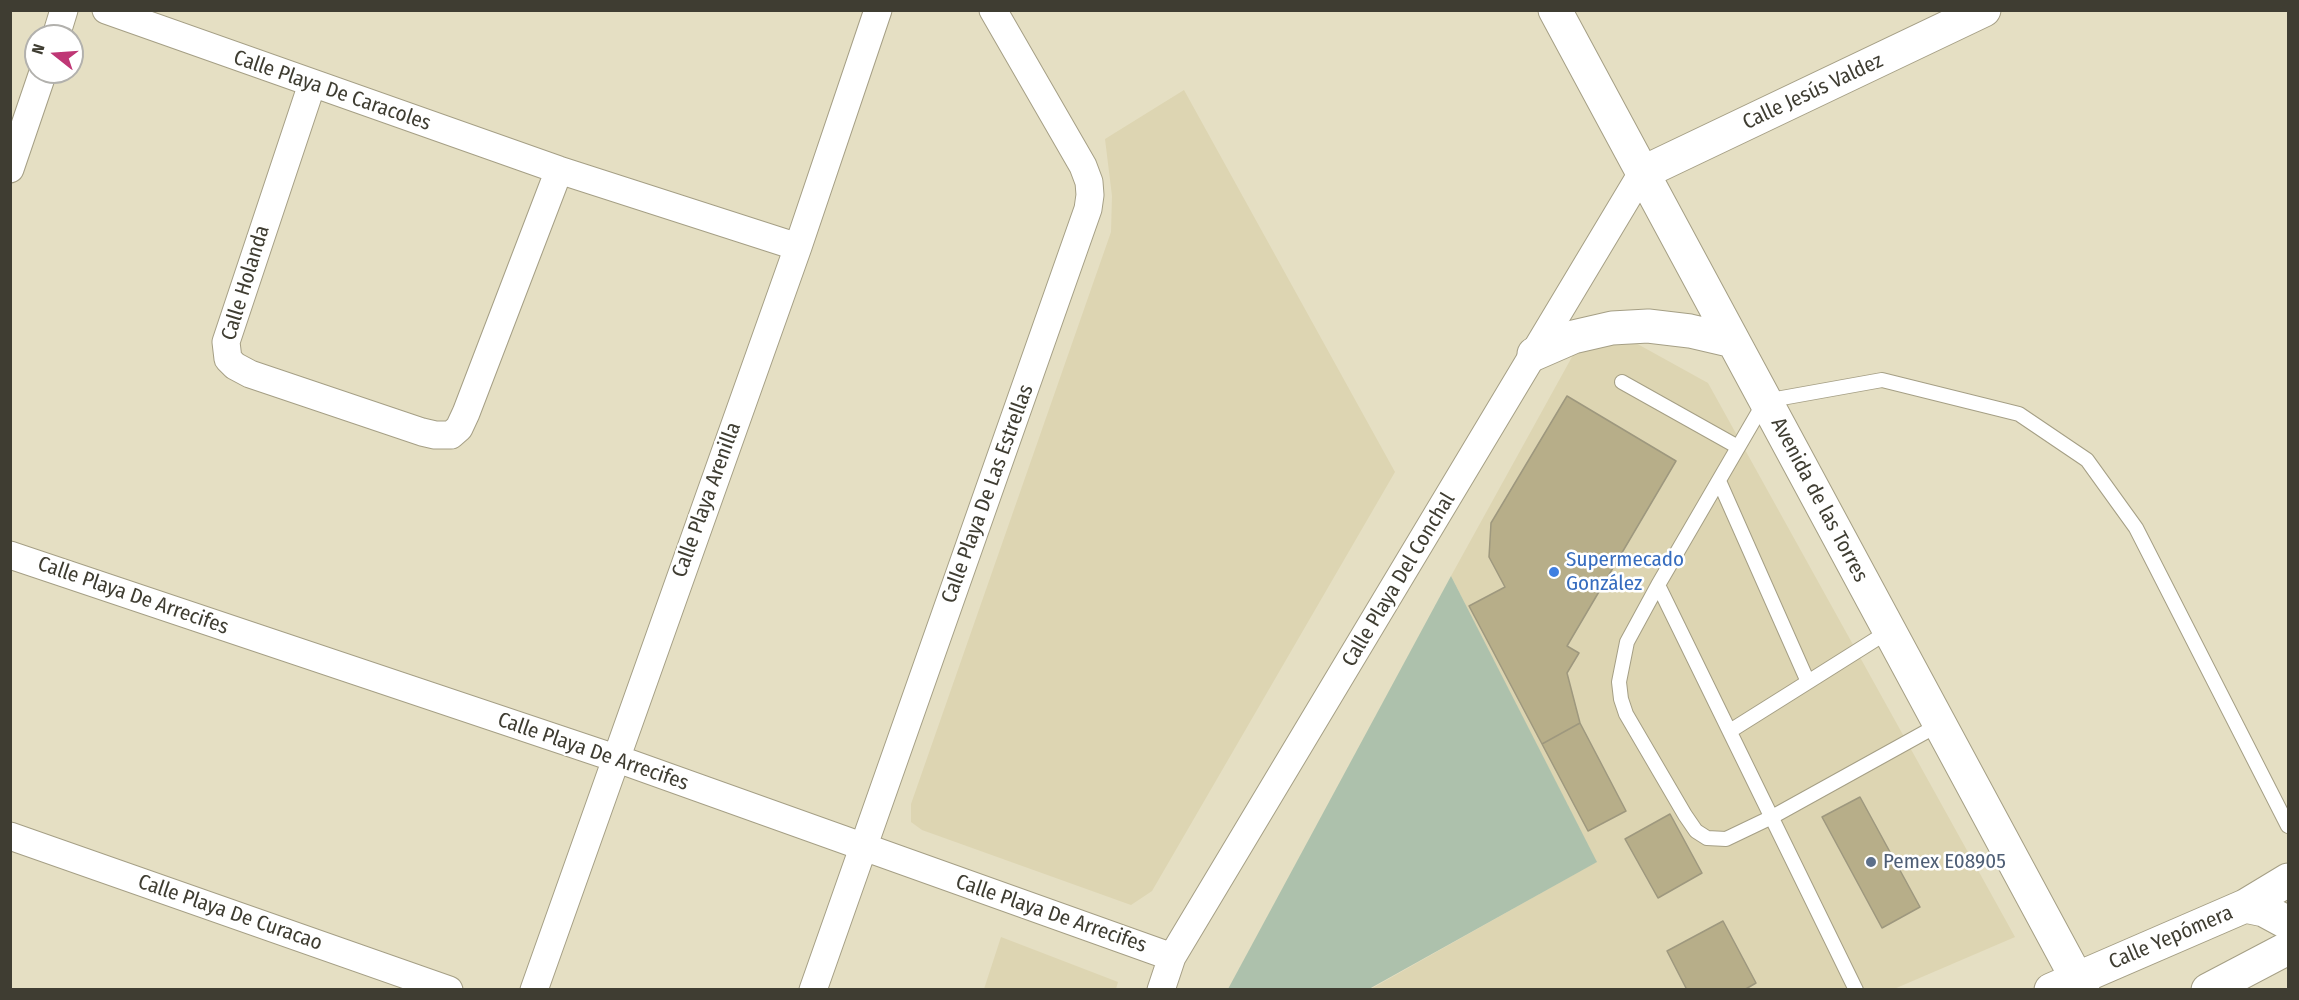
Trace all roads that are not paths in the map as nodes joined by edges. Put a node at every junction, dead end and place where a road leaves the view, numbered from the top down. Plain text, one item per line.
1 (106, 10) edge
2 (878, 10) edge
3 (993, 10) edge
4 (1555, 10) edge
5 (1983, 10) edge
6 (40, 84) edge
7 (312, 84) junction
8 (10, 169) edge
9 (559, 170) junction
10 (1642, 173) junction
11 (798, 247) junction
12 (1733, 341) junction
13 (1534, 354) junction
14 (1622, 382) dead end
15 (1766, 401) junction
16 (1738, 447) junction
17 (1719, 481) junction
18 (10, 555) edge
19 (1658, 585) junction
20 (1889, 631) junction
21 (1808, 682) junction
22 (1940, 724) junction
23 (1730, 731) junction
24 (615, 758) junction
25 (1772, 816) junction
26 (2289, 826) edge
27 (10, 836) edge
28 (862, 848) junction
29 (2289, 880) edge
30 (2245, 906) junction
31 (2289, 923) edge
32 (2289, 948) edge
33 (1173, 957) junction
34 (2071, 986) edge
35 (449, 990) edge
36 (534, 990) edge
37 (813, 990) edge
38 (1161, 990) edge
39 (1856, 990) edge
40 (2208, 990) edge

1 - 7 street, Calle Playa De Caracoles
2 - 11 street, Calle Playa Arenilla
3 - 28 street, Calle Playa De Las Estrellas
4 - 10 main road, Avenida de las Torres
5 - 10 main road, Calle Jesús Valdez
6 - 8 street
7 - 9 street, Calle Playa De Caracoles
7 - 9 street, Calle Holanda
9 - 11 street, Calle Playa De Caracoles
10 - 12 main road, Avenida de las Torres
10 - 13 street, Calle Playa Del Conchal
11 - 24 street, Calle Playa Arenilla
12 - 13 main road
12 - 15 main road, Avenida de las Torres
13 - 33 street, Calle Playa Del Conchal
14 - 16 lane
15 - 16 lane
15 - 20 main road, Avenida de las Torres
15 - 26 lane
16 - 17 lane
17 - 19 lane
17 - 21 lane
18 - 24 street, Calle Playa De Arrecifes
19 - 23 lane
19 - 25 lane
20 - 21 lane
20 - 22 main road, Avenida de las Torres
21 - 23 lane
22 - 25 lane
22 - 34 main road, Avenida de las Torres
23 - 25 lane
24 - 28 street, Calle Playa De Arrecifes
24 - 36 street, Calle Playa Arenilla
25 - 39 lane
27 - 35 street, Calle Playa De Curacao
28 - 33 street, Calle Playa De Arrecifes
28 - 37 street, Calle Playa De Las Estrellas
29 - 30 main road, Calle Yepómera
30 - 31 main road
30 - 34 main road, Calle Yepómera
32 - 40 main road
33 - 38 street, Calle Playa Del Conchal

